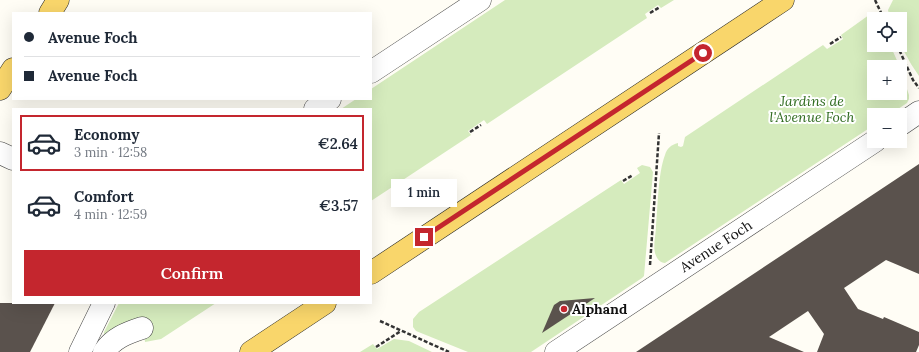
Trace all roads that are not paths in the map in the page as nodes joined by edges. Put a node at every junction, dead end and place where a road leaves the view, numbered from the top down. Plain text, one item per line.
1 (58, 0) edge
2 (480, 0) edge
3 (783, 0) edge
4 (51, 12) edge
5 (12, 71) edge
6 (372, 71) edge
7 (0, 89) edge
8 (328, 100) edge
9 (316, 108) edge
10 (919, 112) edge
11 (907, 120) edge
12 (867, 146) edge
13 (0, 153) edge
14 (12, 159) edge
15 (372, 272) edge
16 (104, 304) edge
17 (323, 304) edge
18 (142, 328) dead end
19 (80, 352) edge
20 (104, 352) edge
21 (251, 352) edge
22 (556, 352) edge

1 - 4 main road
2 - 6 street
3 - 15 main road
5 - 7 main road
8 - 9 street
10 - 11 street
12 - 22 street, Avenue Foch
13 - 14 street
16 - 19 street
17 - 21 main road
18 - 20 street

